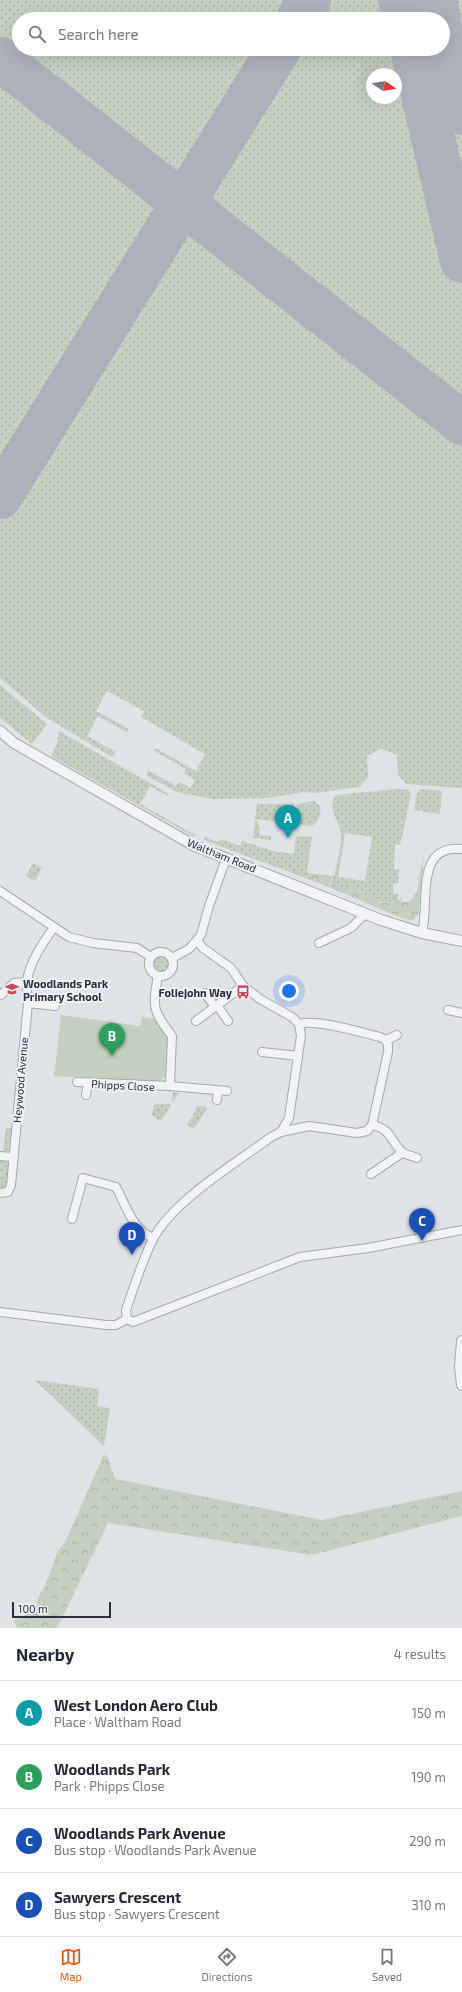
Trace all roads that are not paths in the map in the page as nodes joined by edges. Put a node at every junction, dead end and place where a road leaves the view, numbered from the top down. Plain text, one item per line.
1 (0, 732) edge
2 (462, 849) edge
3 (226, 858) junction
4 (0, 891) edge
5 (365, 914) junction
6 (54, 927) junction
7 (422, 933) junction
8 (197, 941) junction
9 (462, 941) edge
10 (319, 943) dead end
11 (151, 957) junction
12 (172, 958) junction
13 (158, 976) junction
14 (27, 982) junction
15 (243, 986) junction
16 (205, 994) dead end
17 (1, 995) dead end
18 (28, 1003) junction
19 (55, 1006) dead end
20 (216, 1006) junction
21 (448, 1010) dead end
22 (462, 1013) edge
23 (196, 1021) dead end
24 (228, 1021) dead end
25 (299, 1024) junction
26 (397, 1035) dead end
27 (386, 1040) junction
28 (262, 1052) dead end
29 (298, 1056) junction
30 (77, 1082) dead end
31 (88, 1083) junction
32 (170, 1086) junction
33 (218, 1091) junction
34 (227, 1091) dead end
35 (86, 1095) dead end
36 (217, 1100) dead end
37 (289, 1118) junction
38 (372, 1125) junction
39 (298, 1128) junction
40 (281, 1132) junction
41 (402, 1152) junction
42 (0, 1156) edge
43 (13, 1157) junction
44 (417, 1158) dead end
45 (371, 1174) dead end
46 (0, 1194) edge
47 (72, 1219) dead end
48 (462, 1230) edge
49 (153, 1238) junction
50 (0, 1312) edge
51 (130, 1320) junction
52 (462, 1341) edge
53 (462, 1385) edge

1 - 3 street, Waltham Road
2 - 7 street
3 - 5 street, Waltham Road
3 - 8 street
4 - 6 street
5 - 7 street, Waltham Road
5 - 10 street
6 - 11 street
6 - 14 street, Heywood Avenue
7 - 9 street, Waltham Road
8 - 12 street
8 - 15 street
11 - 12 street
11 - 13 street
12 - 13 street
13 - 32 street, Phipps Close
14 - 17 street
14 - 18 street, Heywood Avenue
15 - 20 street
15 - 25 street
16 - 20 street
18 - 19 street
18 - 43 street, Heywood Avenue
20 - 23 street
20 - 24 street
21 - 22 street
25 - 27 street
25 - 29 street
26 - 27 street
27 - 38 street
28 - 29 street
29 - 37 street
30 - 31 street, Phipps Close
31 - 32 street, Phipps Close
31 - 35 street
32 - 33 street, Phipps Close
33 - 34 street, Phipps Close
33 - 36 street
37 - 39 street
37 - 40 street
38 - 39 street
38 - 41 street
39 - 40 street
40 - 49 street
41 - 44 street
41 - 45 street
42 - 43 street
43 - 46 street, Heywood Avenue
47 - 49 street
48 - 51 street
49 - 51 street
50 - 51 street
52 - 53 street

